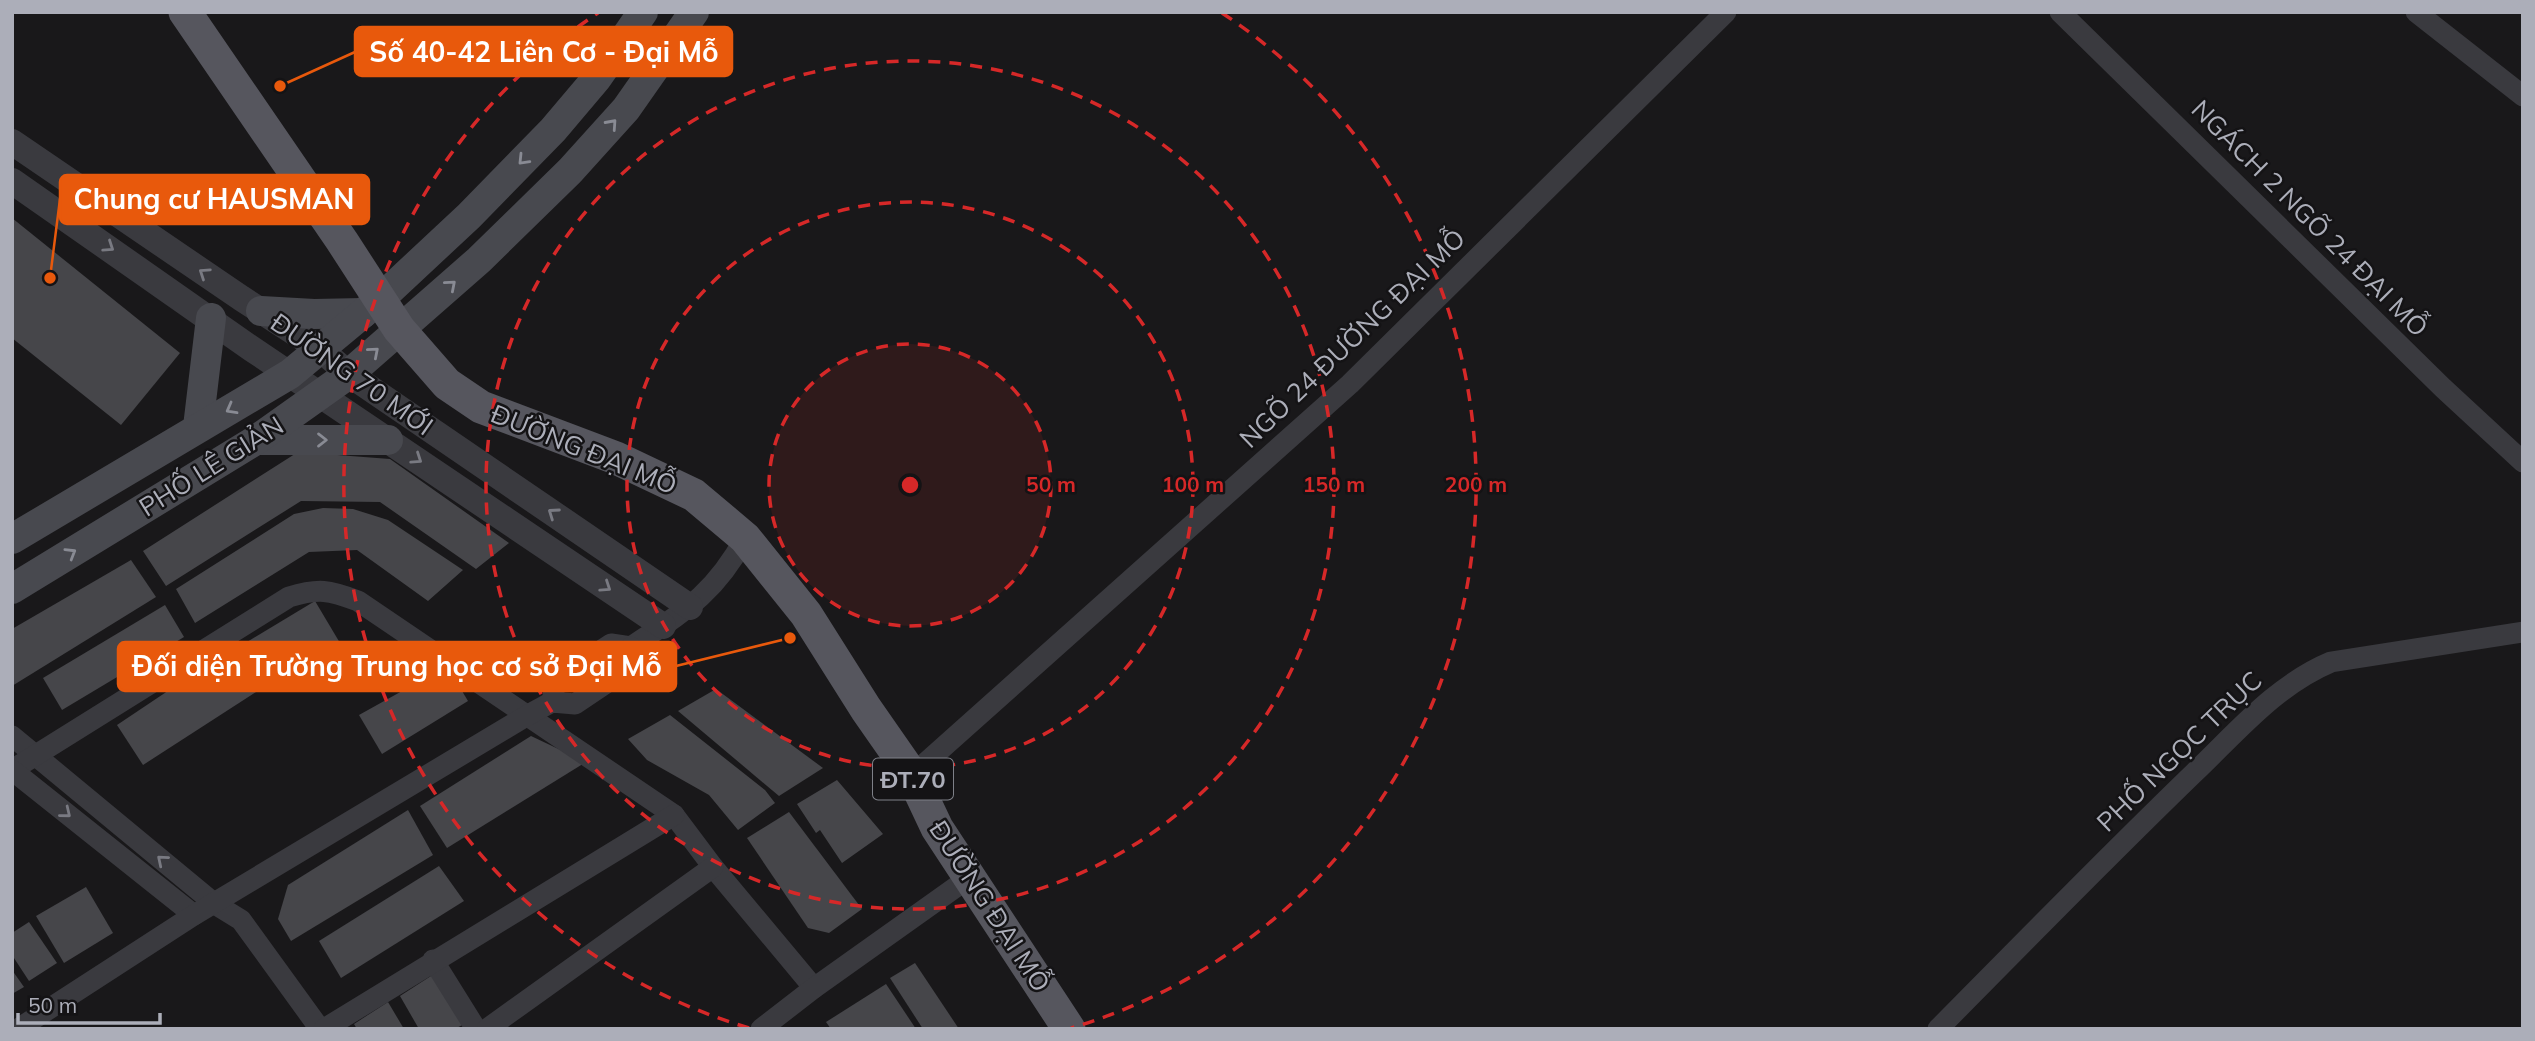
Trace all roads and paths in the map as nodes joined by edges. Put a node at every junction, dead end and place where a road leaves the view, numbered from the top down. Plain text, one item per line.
1 (185, 12) edge
2 (643, 12) edge
3 (694, 12) edge
4 (1726, 12) edge
5 (2060, 12) edge
6 (2416, 12) edge
7 (2523, 96) edge
8 (12, 142) edge
9 (12, 181) edge
10 (371, 307) junction
11 (261, 311) junction
12 (211, 318) junction
13 (399, 329) junction
14 (320, 349) junction
15 (290, 374) junction
16 (349, 374) junction
17 (320, 394) junction
18 (198, 427) junction
19 (256, 440) junction
20 (388, 440) junction
21 (2523, 462) edge
22 (744, 538) junction
23 (12, 539) edge
24 (12, 589) edge
25 (690, 607) junction
26 (663, 625) junction
27 (2523, 632) edge
28 (631, 647) junction
29 (552, 702) junction
30 (528, 715) junction
31 (12, 736) edge
32 (37, 756) junction
33 (12, 770) edge
34 (912, 775) junction
35 (674, 815) junction
36 (713, 867) junction
37 (970, 877) junction
38 (215, 904) junction
39 (194, 915) junction
40 (433, 961) junction
41 (814, 988) junction
42 (18, 1029) edge
43 (322, 1029) edge
44 (476, 1029) edge
45 (487, 1029) edge
46 (761, 1029) edge
47 (1069, 1029) edge
48 (1938, 1029) edge

1 - 10 main road, ĐƯỜNG ĐẠI MỖ / ĐT.70
2 -> 10 main road, PHỐ LÊ GIẢN
13 -> 3 main road, PHỐ LÊ GIẢN
4 - 34 street, NGÕ 24 ĐƯỜNG ĐẠI MỖ
5 - 21 street, NGÁCH 2 NGÕ 24 ĐẠI MỖ
6 - 7 street
11 -> 8 street, ĐƯỜNG 70 MỚI
9 -> 12 street, ĐƯỜNG 70 MỚI
10 - 11 main road
10 - 13 main road, ĐƯỜNG ĐẠI MỖ / ĐT.70
10 - 14 main road, PHỐ LÊ GIẢN
11 - 14 street, ĐƯỜNG 70 MỚI
12 - 15 street, ĐƯỜNG 70 MỚI
12 - 18 main road
16 -> 13 main road, PHỐ LÊ GIẢN
13 - 22 main road, ĐƯỜNG ĐẠI MỖ / ĐT.70
14 - 15 main road, PHỐ LÊ GIẢN
14 - 16 street, ĐƯỜNG 70 MỚI
15 - 17 street, ĐƯỜNG 70 MỚI
15 -> 18 main road, PHỐ LÊ GIẢN
16 - 17 main road, PHỐ LÊ GIẢN
25 -> 16 street, ĐƯỜNG 70 MỚI
17 - 19 main road, PHỐ LÊ GIẢN
17 - 20 street, ĐƯỜNG 70 MỚI
18 - 23 main road, PHỐ LÊ GIẢN
19 -> 20 main road
24 -> 19 main road, PHỐ LÊ GIẢN
20 -> 26 street, ĐƯỜNG 70 MỚI
22 - 25 street
22 - 34 main road, ĐƯỜNG ĐẠI MỖ / ĐT.70
25 - 26 street
26 - 28 street
27 - 48 street, PHỐ NGỌC TRỤC
28 - 29 street
28 - 29 street
29 - 30 street
30 - 32 street
30 - 35 street
30 - 38 street
31 - 32 street
32 - 33 street
38 -> 32 street
33 -> 39 street
34 - 37 main road, ĐƯỜNG ĐẠI MỖ / ĐT.70
35 - 36 street
35 - 40 street
36 - 41 street
36 - 45 street
37 - 41 street
37 - 47 main road, ĐƯỜNG ĐẠI MỖ / ĐT.70
38 - 39 street
38 - 43 street
39 - 42 street
40 - 43 street
40 - 44 street
41 - 46 street

